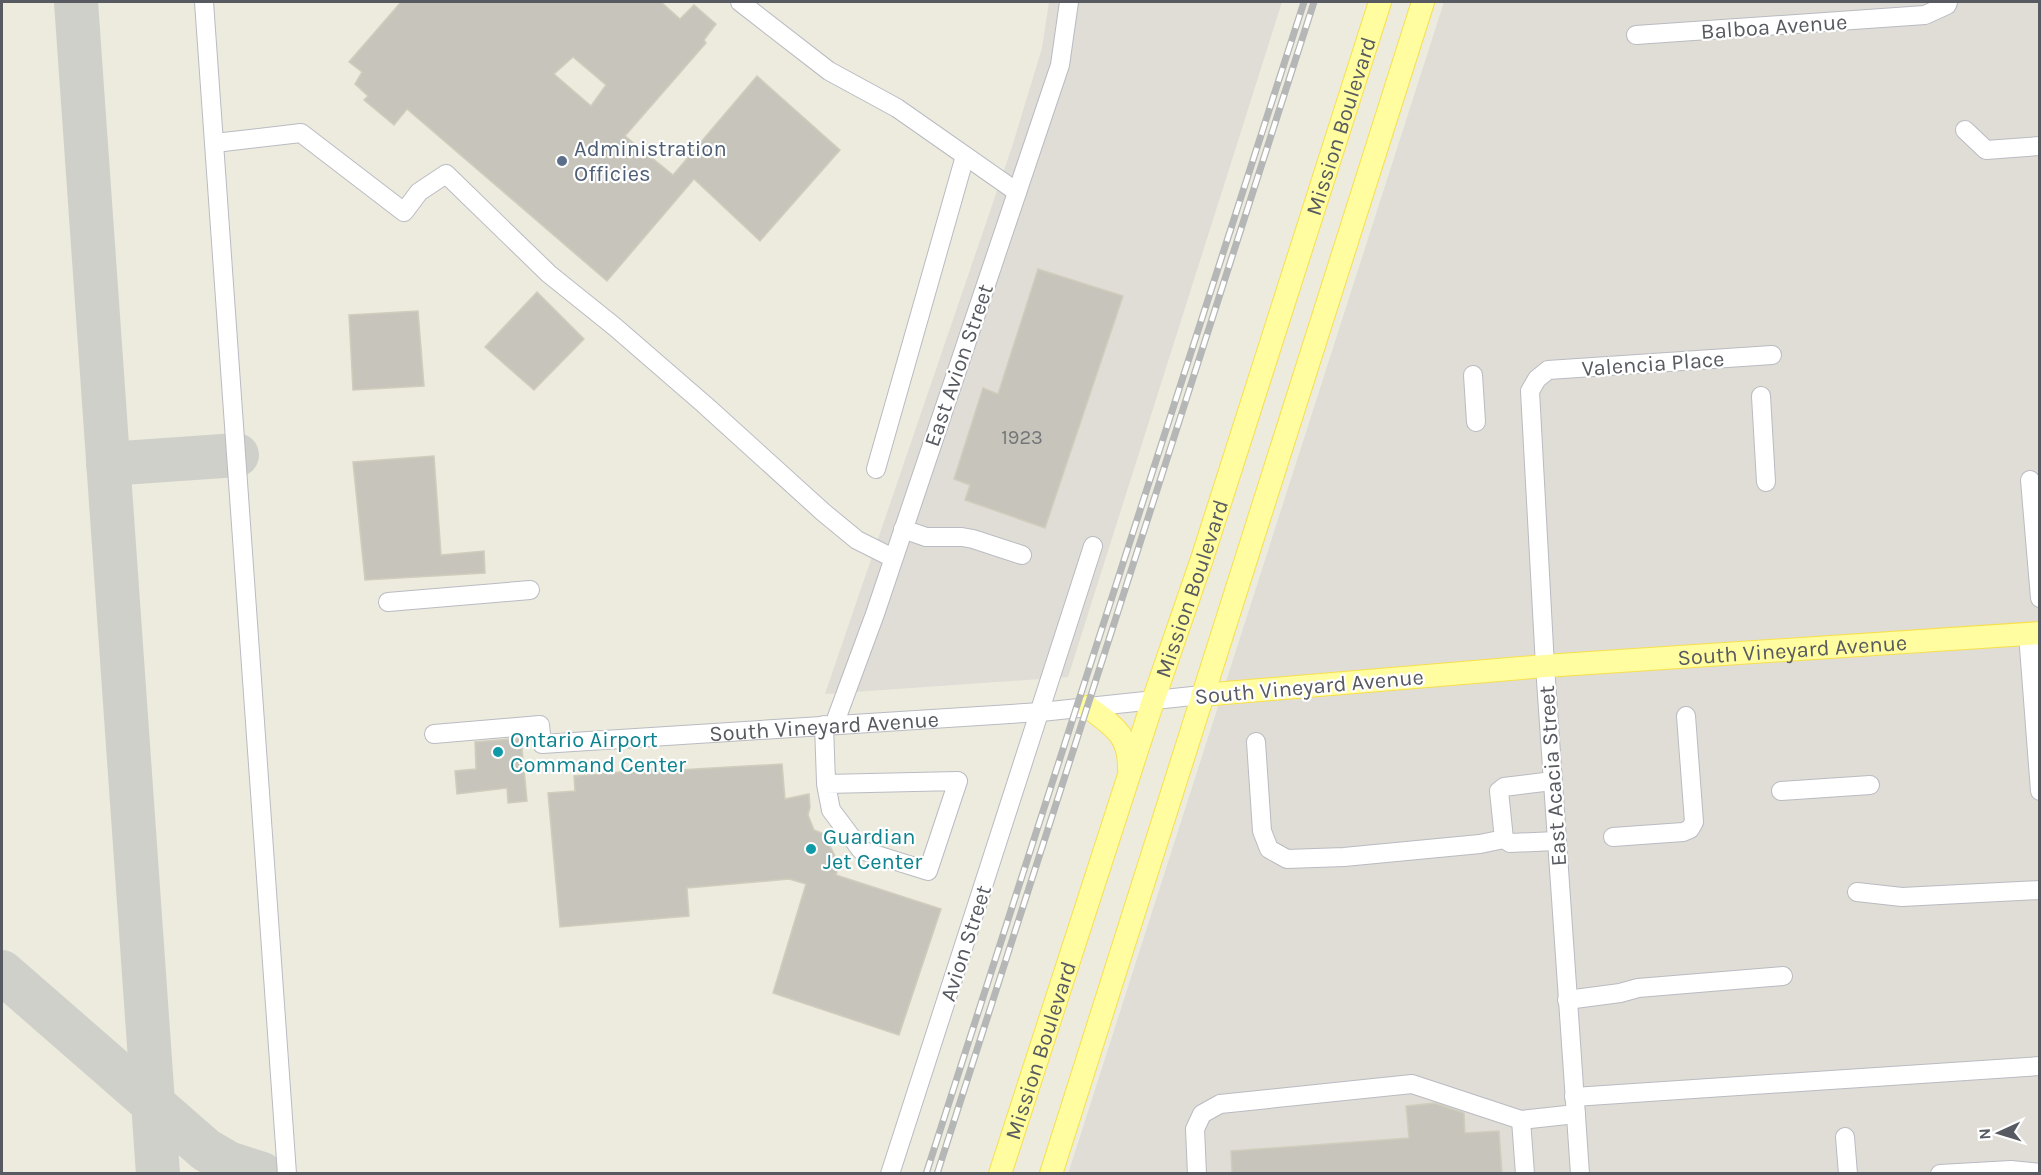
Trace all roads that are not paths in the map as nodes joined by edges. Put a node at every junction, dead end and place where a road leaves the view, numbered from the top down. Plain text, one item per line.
1 (204, 2) edge
2 (740, 2) edge
3 (1068, 2) edge
4 (1380, 2) edge
5 (1423, 2) edge
6 (1947, 3) edge
7 (1635, 35) dead end
8 (1965, 130) dead end
9 (214, 143) junction
10 (2040, 146) edge
11 (965, 156) junction
12 (1017, 192) junction
13 (1772, 355) dead end
14 (1473, 375) dead end
15 (1537, 379) joint
16 (1761, 396) dead end
17 (1476, 422) dead end
18 (876, 469) dead end
19 (2030, 480) dead end
20 (1766, 482) dead end
21 (903, 529) junction
22 (1093, 546) dead end
23 (1022, 555) dead end
24 (893, 558) junction
25 (530, 590) dead end
26 (2040, 598) edge
27 (388, 602) dead end
28 (2034, 634) edge
29 (1545, 666) junction
30 (1202, 695) junction
31 (1153, 701) junction
32 (1088, 707) junction
33 (1041, 712) junction
34 (1685, 714) dead end
35 (829, 725) junction
36 (434, 734) dead end
37 (1256, 741) dead end
38 (1129, 775) junction
39 (1552, 781) junction
40 (826, 784) junction
41 (1870, 785) dead end
42 (1781, 791) dead end
43 (2040, 791) edge
44 (1613, 837) dead end
45 (1504, 839) junction
46 (1556, 841) junction
47 (2040, 890) edge
48 (1857, 892) dead end
49 (1783, 976) dead end
50 (1568, 1000) junction
51 (2040, 1066) edge
52 (1575, 1105) junction
53 (1521, 1120) junction
54 (1845, 1137) dead end
55 (287, 1173) edge
56 (890, 1173) edge
57 (1000, 1173) edge
58 (1051, 1173) edge
59 (1197, 1173) edge
60 (1525, 1173) edge
61 (1580, 1173) edge
62 (1848, 1173) edge
63 (1940, 1173) edge
64 (2040, 1173) edge

1 - 9 street
2 - 11 street
3 - 12 street, East Avion Street
4 - 31 main road, Mission Boulevard
5 - 30 main road, Mission Boulevard
6 - 7 street, Balboa Avenue
8 - 10 street
9 - 24 street
9 - 55 street
11 - 12 street
11 - 18 street
12 - 21 street, East Avion Street
13 - 15 street, Valencia Place
14 - 17 street
15 - 29 street, East Acacia Street
16 - 20 street
19 - 26 street
21 - 23 street
21 - 24 street, East Avion Street
22 - 33 street, Avion Street
24 - 35 street, East Avion Street
25 - 27 street
28 - 29 main road, South Vineyard Avenue
28 - 43 street
29 - 30 main road, South Vineyard Avenue
29 - 39 street, East Acacia Street
30 - 31 street, South Vineyard Avenue
30 - 58 main road, Mission Boulevard
31 - 32 street, South Vineyard Avenue
31 - 38 main road, Mission Boulevard
32 - 33 street, South Vineyard Avenue
32 - 38 main road
33 - 35 street, South Vineyard Avenue
33 - 56 street, Avion Street
34 - 44 street
35 - 36 street, South Vineyard Avenue
35 - 40 street
37 - 45 street
38 - 57 main road, Mission Boulevard
39 - 45 street
39 - 46 street, East Acacia Street
40 - 40 street
41 - 42 street
45 - 46 street
46 - 50 street, East Acacia Street
47 - 48 street
49 - 50 street
50 - 52 street, East Acacia Street
51 - 52 street
52 - 53 street
52 - 61 street, East Acacia Street
53 - 59 street
53 - 60 street
54 - 62 street
63 - 64 street

